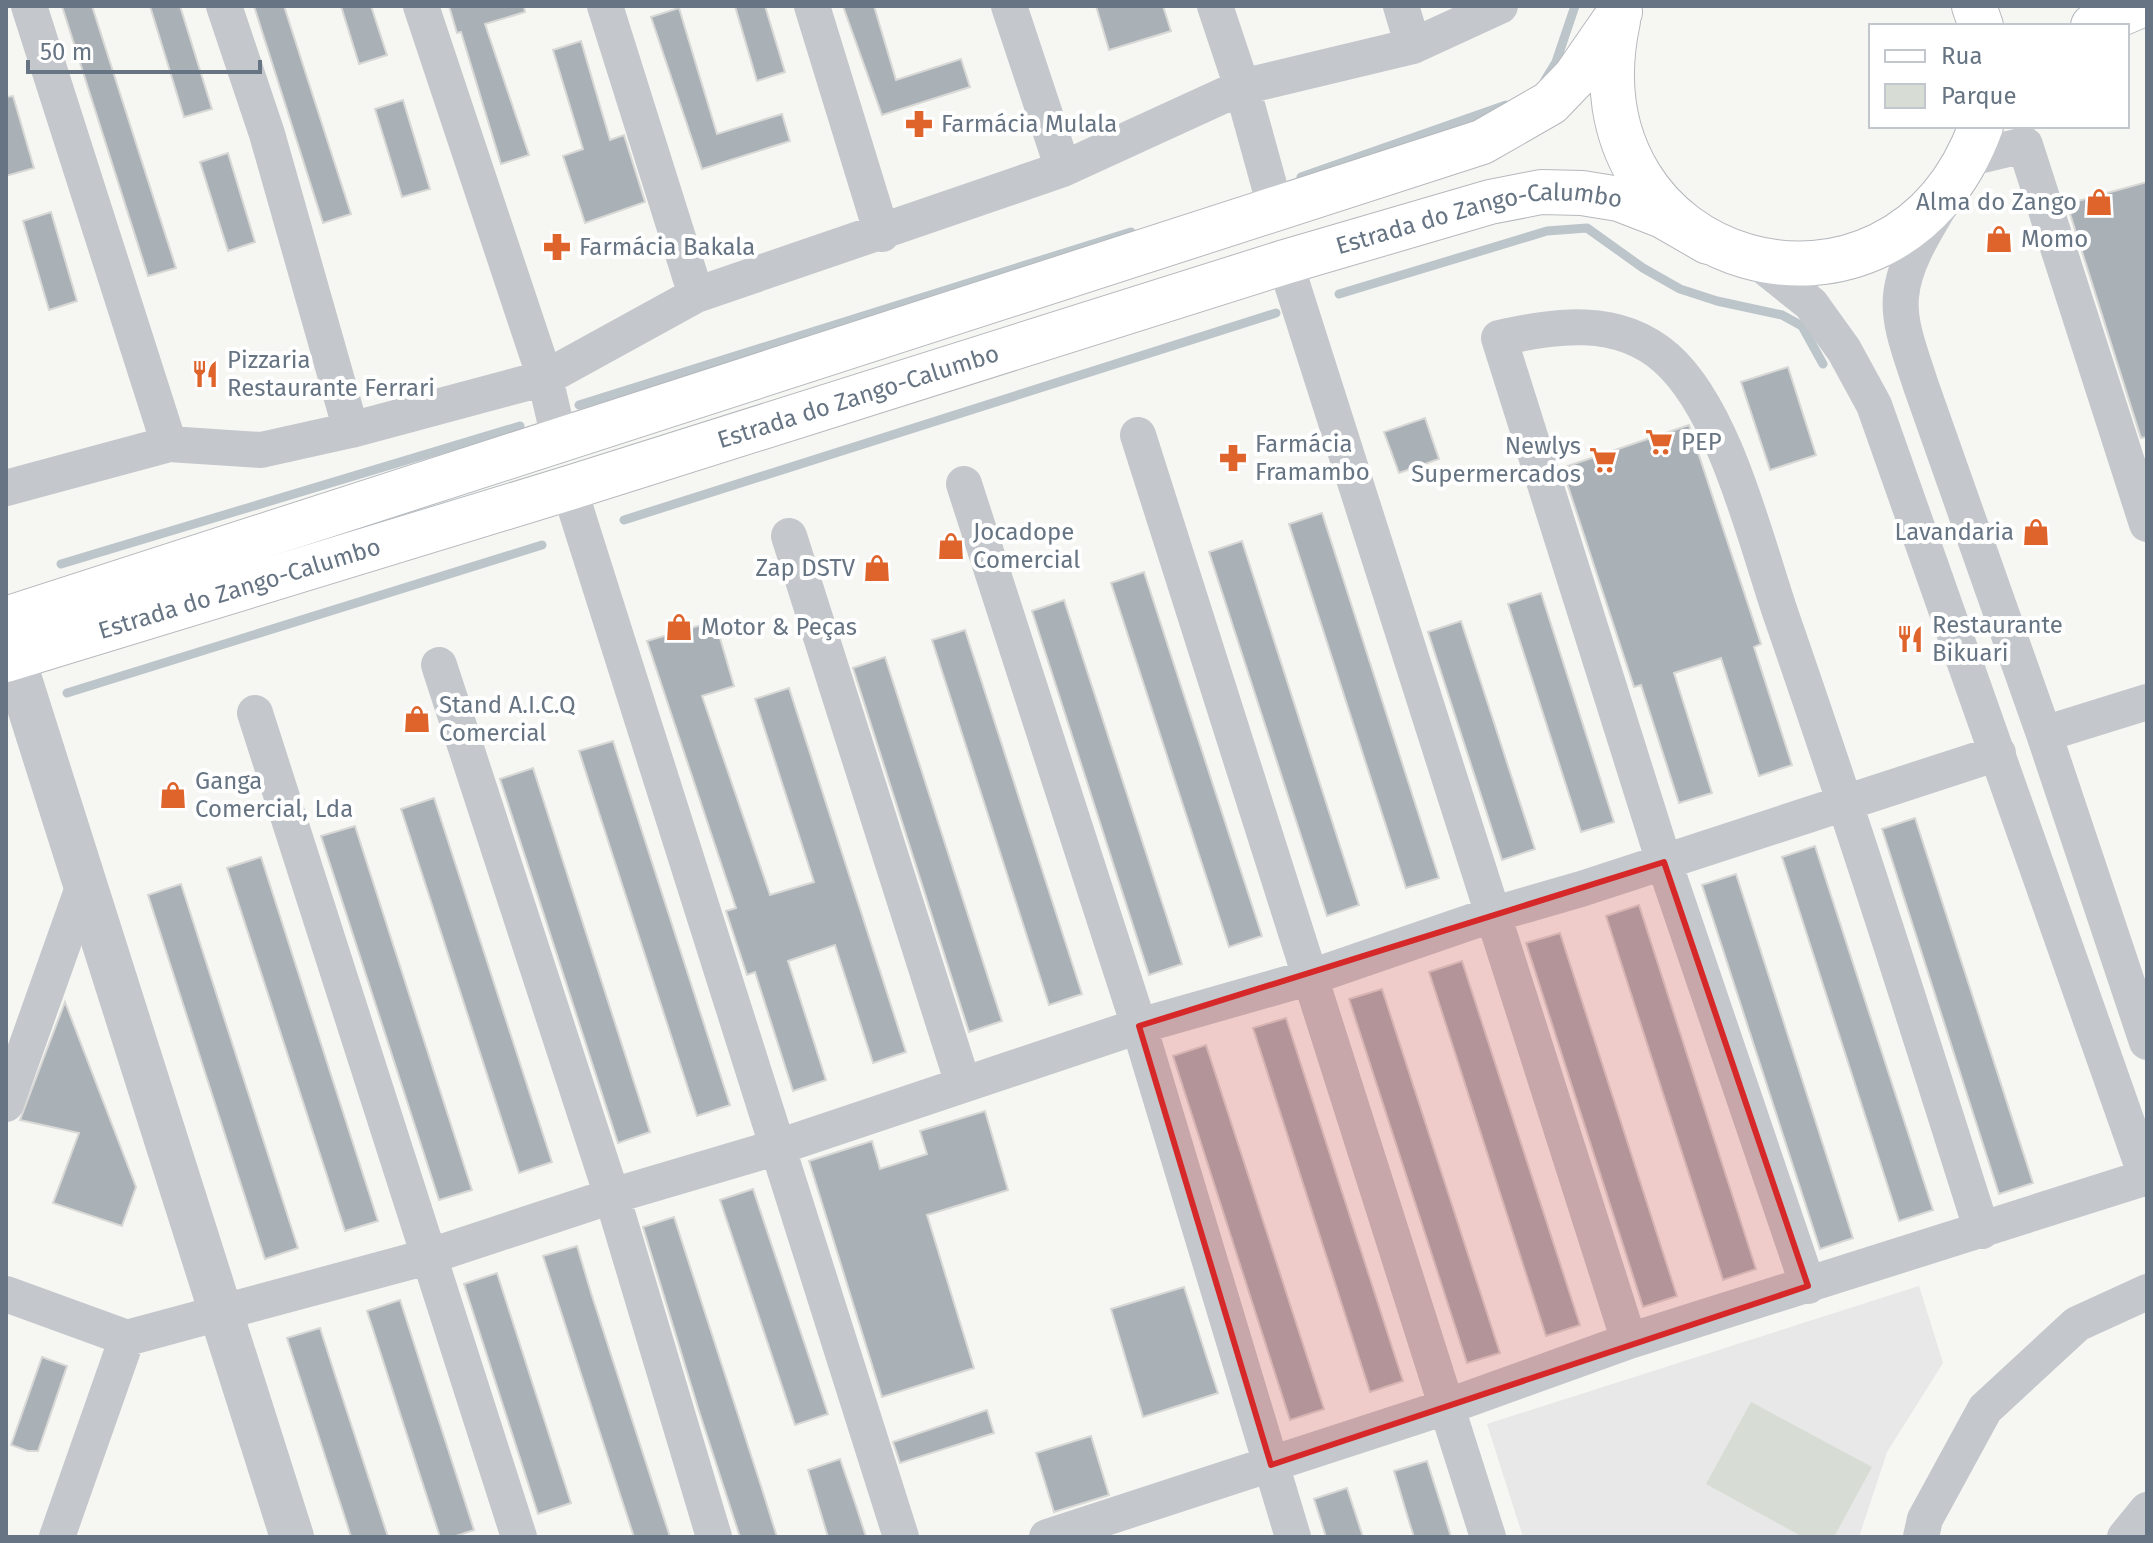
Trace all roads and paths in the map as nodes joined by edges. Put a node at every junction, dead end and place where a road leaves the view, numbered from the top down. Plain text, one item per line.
1 (29, 6) edge
2 (224, 6) edge
3 (421, 6) edge
4 (605, 6) edge
5 (812, 6) edge
6 (1009, 6) edge
7 (1215, 6) edge
8 (1401, 6) edge
9 (1500, 6) edge
10 (2139, 6) edge
11 (1622, 9) edge
12 (2098, 24) edge
13 (1413, 46) junction
14 (1242, 87) junction
15 (1976, 142) edge
16 (1063, 169) junction
17 (1946, 195) junction
18 (1276, 210) junction
19 (882, 234) junction
20 (1708, 242) junction
21 (1756, 260) junction
22 (1285, 262) junction
23 (696, 295) junction
24 (545, 378) junction
25 (351, 430) junction
26 (1138, 435) dead end
27 (559, 438) junction
28 (169, 444) junction
29 (964, 484) dead end
30 (6, 488) edge
31 (569, 488) junction
32 (2147, 524) edge
33 (789, 536) dead end
34 (8, 645) edge
35 (439, 665) dead end
36 (2147, 702) edge
37 (255, 713) dead end
38 (2044, 734) junction
39 (1998, 753) junction
40 (1846, 802) junction
41 (1664, 862) junction
42 (85, 882) junction
43 (1491, 915) junction
44 (1311, 977) junction
45 (1139, 1026) junction
46 (2147, 1042) edge
47 (963, 1084) junction
48 (6, 1104) edge
49 (778, 1147) junction
50 (2146, 1178) edge
51 (612, 1196) junction
52 (1982, 1231) junction
53 (427, 1257) junction
54 (1808, 1286) junction
55 (2147, 1292) edge
56 (6, 1294) edge
57 (222, 1313) junction
58 (127, 1338) junction
59 (1629, 1341) junction
60 (1446, 1407) junction
61 (1271, 1465) junction
62 (2147, 1510) edge
63 (1093, 1530) edge
64 (57, 1537) edge
65 (292, 1537) edge
66 (519, 1537) edge
67 (714, 1537) edge
68 (901, 1537) edge
69 (1047, 1537) edge
70 (1293, 1537) edge
71 (1488, 1537) edge
72 (1921, 1537) edge
73 (2125, 1537) edge

1 - 28 street
2 - 25 street
3 - 24 street
4 - 23 street
5 - 19 street
6 - 16 street
7 - 14 street
8 - 13 street
9 - 13 street
10 - 12 main road
11 - 18 main road, Estrada do Zango-Calumbo
11 - 20 main road
13 - 14 street
14 - 16 street
14 - 18 street
15 - 17 main road
15 - 32 street
16 - 19 street
17 - 21 main road
17 - 38 street
18 - 27 main road, Estrada do Zango-Calumbo
19 - 23 street
20 - 21 main road
20 - 22 main road, Estrada do Zango-Calumbo
21 - 39 street
22 - 31 main road, Estrada do Zango-Calumbo
22 - 43 street
23 - 24 street
24 - 25 street
24 - 27 street
25 - 28 street
26 - 44 street
27 - 34 main road, Estrada do Zango-Calumbo
28 - 30 street
29 - 45 street
31 - 34 main road, Estrada do Zango-Calumbo
31 - 49 street
33 - 47 street
34 - 42 street
35 - 51 street
36 - 38 street
37 - 53 street
38 - 46 street
39 - 40 street
39 - 50 street
40 - 41 street
40 - 41 street
40 - 52 street
41 - 43 street
41 - 54 street
42 - 48 street
42 - 57 street
43 - 44 street
43 - 59 street
44 - 45 street
44 - 60 street
45 - 47 street
45 - 61 street
47 - 49 street
49 - 51 street
49 - 68 street
50 - 52 street
51 - 53 street
51 - 67 street
52 - 54 street
53 - 57 street
53 - 66 street
54 - 59 street
55 - 72 street
56 - 58 street
57 - 58 street
57 - 65 street
58 - 64 street
59 - 60 street
60 - 61 street
60 - 71 street
61 - 63 street
61 - 70 street
62 - 73 street
63 - 69 street

